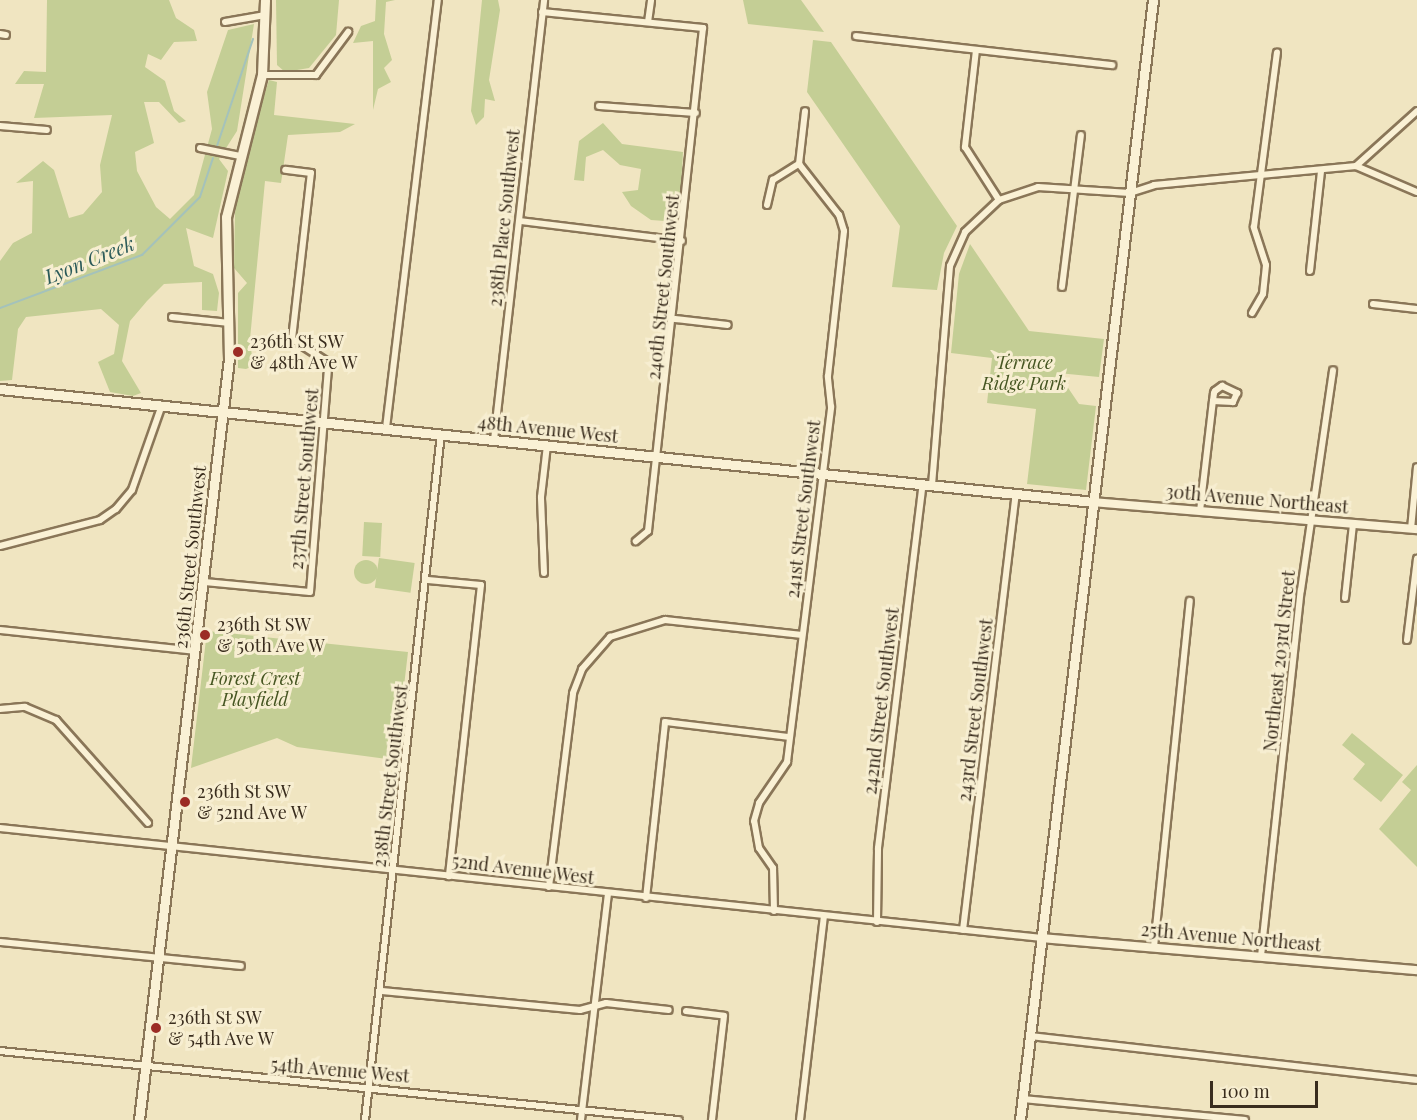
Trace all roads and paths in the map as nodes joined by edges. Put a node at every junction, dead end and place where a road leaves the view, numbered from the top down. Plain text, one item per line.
1 (265, 0) edge
2 (438, 0) edge
3 (544, 0) edge
4 (651, 0) edge
5 (1153, 0) edge
6 (542, 12) junction
7 (265, 15) junction
8 (225, 22) dead end
9 (648, 22) junction
10 (348, 32) dead end
11 (856, 36) dead end
12 (976, 50) junction
13 (1276, 53) dead end
14 (1112, 65) dead end
15 (262, 75) junction
16 (598, 106) dead end
17 (805, 111) dead end
18 (1417, 111) edge
19 (696, 113) junction
20 (0, 126) edge
21 (46, 130) dead end
22 (1081, 135) dead end
23 (200, 148) dead end
24 (240, 156) junction
25 (799, 164) junction
26 (1356, 166) junction
27 (285, 170) dead end
28 (1321, 172) junction
29 (1261, 176) junction
30 (1074, 189) junction
31 (1417, 192) edge
32 (1130, 193) junction
33 (999, 200) junction
34 (767, 204) dead end
35 (519, 221) junction
36 (682, 241) junction
37 (1310, 271) dead end
38 (1062, 288) dead end
39 (1373, 304) dead end
40 (1417, 309) edge
41 (1252, 313) dead end
42 (172, 317) dead end
43 (675, 320) junction
44 (230, 323) junction
45 (728, 326) dead end
46 (1333, 370) dead end
47 (0, 389) edge
48 (1213, 401) dead end
49 (162, 405) junction
50 (224, 412) junction
51 (327, 423) junction
52 (386, 428) junction
53 (441, 434) junction
54 (494, 440) junction
55 (547, 445) junction
56 (657, 457) junction
57 (1417, 467) edge
58 (823, 474) junction
59 (928, 484) junction
60 (1016, 494) junction
61 (1093, 502) junction
62 (1200, 511) junction
63 (1311, 521) junction
64 (1353, 524) junction
65 (1414, 529) edge
66 (636, 541) dead end
67 (0, 546) edge
68 (1417, 559) edge
69 (544, 573) dead end
70 (428, 580) junction
71 (205, 582) junction
72 (1345, 598) dead end
73 (1190, 601) dead end
74 (0, 630) edge
75 (802, 635) junction
76 (1407, 640) dead end
77 (196, 651) junction
78 (0, 709) edge
79 (789, 737) junction
80 (148, 823) dead end
81 (0, 828) edge
82 (172, 849) junction
83 (395, 870) junction
84 (449, 876) junction
85 (549, 887) junction
86 (608, 894) junction
87 (646, 898) junction
88 (774, 911) junction
89 (824, 916) junction
90 (878, 922) junction
91 (963, 930) junction
92 (1042, 938) junction
93 (0, 942) edge
94 (1154, 947) junction
95 (1261, 956) junction
96 (159, 958) junction
97 (241, 966) dead end
98 (1417, 970) edge
99 (382, 991) junction
100 (594, 1008) junction
101 (669, 1010) dead end
102 (686, 1011) dead end
103 (1031, 1036) junction
104 (0, 1051) edge
105 (146, 1067) junction
106 (1417, 1080) edge
107 (369, 1088) junction
108 (1023, 1099) junction
109 (582, 1109) junction
110 (1204, 1118) edge
111 (139, 1120) edge
112 (365, 1120) edge
113 (581, 1120) edge
114 (678, 1120) edge
115 (712, 1120) edge
116 (800, 1120) edge
117 (1020, 1120) edge
118 (1245, 1120) edge

1 - 7 main road, 236th Street Southwest
2 - 52 street
3 - 6 street, 238th Place Southwest
4 - 9 street
5 - 32 main road
6 - 9 street
6 - 35 street, 238th Place Southwest
7 - 8 street
7 - 15 main road, 236th Street Southwest
9 - 19 street, 240th Street Southwest
10 - 15 street
11 - 12 street
12 - 14 street
12 - 33 street
13 - 29 street
15 - 24 main road, 236th Street Southwest
16 - 19 street
17 - 25 street
18 - 26 street
19 - 36 street, 240th Street Southwest
20 - 21 street
22 - 30 street
23 - 24 street
24 - 44 main road, 236th Street Southwest
25 - 34 street
25 - 58 street, 241st Street Southwest
26 - 28 street
26 - 31 street
27 - 51 street, 237th Street Southwest
28 - 29 street
28 - 37 street
29 - 32 street
29 - 41 street
30 - 32 street
30 - 33 street
30 - 38 street
32 - 61 main road
33 - 59 street, 242nd Street Southwest
35 - 36 street
35 - 54 street, 238th Place Southwest
36 - 43 street, 240th Street Southwest
39 - 40 street
42 - 44 street
43 - 45 street
43 - 56 street, 240th Street Southwest
44 - 50 main road, 236th Street Southwest
46 - 63 street, Northeast 203rd Street
47 - 49 main road, 48th Avenue West
48 - 62 street
49 - 50 main road, 48th Avenue West
49 - 67 street
50 - 51 main road, 48th Avenue West
50 - 71 main road, 236th Street Southwest
51 - 52 main road, 48th Avenue West
51 - 71 street, 237th Street Southwest
52 - 53 main road, 48th Avenue West
53 - 54 main road, 48th Avenue West
53 - 70 street, 238th Street Southwest
54 - 55 main road, 48th Avenue West
55 - 56 main road, 48th Avenue West
55 - 69 street
56 - 58 main road, 48th Avenue West
56 - 66 street, 240th Street Southwest
57 - 65 street
58 - 59 main road, 48th Avenue West
58 - 75 street, 241st Street Southwest
59 - 60 main road, 48th Avenue West
59 - 90 street, 242nd Street Southwest
60 - 61 main road, 48th Avenue West
60 - 91 street, 243rd Street Southwest
61 - 62 street, 30th Avenue Northeast
61 - 92 main road
62 - 63 street, 30th Avenue Northeast
63 - 64 street, 30th Avenue Northeast
63 - 95 street, Northeast 203rd Street
64 - 65 street, 30th Avenue Northeast
64 - 72 street
68 - 76 street
70 - 83 street, 238th Street Southwest
70 - 84 street
71 - 77 main road, 236th Street Southwest
73 - 94 street
74 - 77 street
75 - 79 street, 241st Street Southwest
75 - 85 street
77 - 82 main road, 236th Street Southwest
78 - 80 street
79 - 87 street
79 - 88 street, 241st Street Southwest
81 - 82 street, 52nd Avenue West
82 - 83 street, 52nd Avenue West
82 - 96 main road, 236th Street Southwest
83 - 84 street, 52nd Avenue West
83 - 99 street, 238th Street Southwest
84 - 85 street, 52nd Avenue West
85 - 86 street, 52nd Avenue West
86 - 87 street, 52nd Avenue West
86 - 100 street
87 - 88 street, 52nd Avenue West
88 - 89 street, 52nd Avenue West
89 - 90 street, 52nd Avenue West
89 - 116 street
90 - 91 street, 52nd Avenue West
91 - 92 street, 52nd Avenue West
92 - 94 street, 25th Avenue Northeast
92 - 103 main road
93 - 96 street
94 - 95 street, 25th Avenue Northeast
95 - 98 street, 25th Avenue Northeast
96 - 97 street
96 - 105 main road, 236th Street Southwest
99 - 100 street
99 - 107 street, 238th Street Southwest
100 - 101 street
100 - 109 street
102 - 115 street
103 - 106 street
103 - 108 main road
104 - 105 street, 54th Avenue West
105 - 107 street, 54th Avenue West
105 - 111 main road, 236th Street Southwest
107 - 109 street, 54th Avenue West
107 - 112 street, 238th Street Southwest
108 - 110 street
108 - 117 main road
109 - 113 street
109 - 114 street, 54th Avenue West
110 - 118 street

